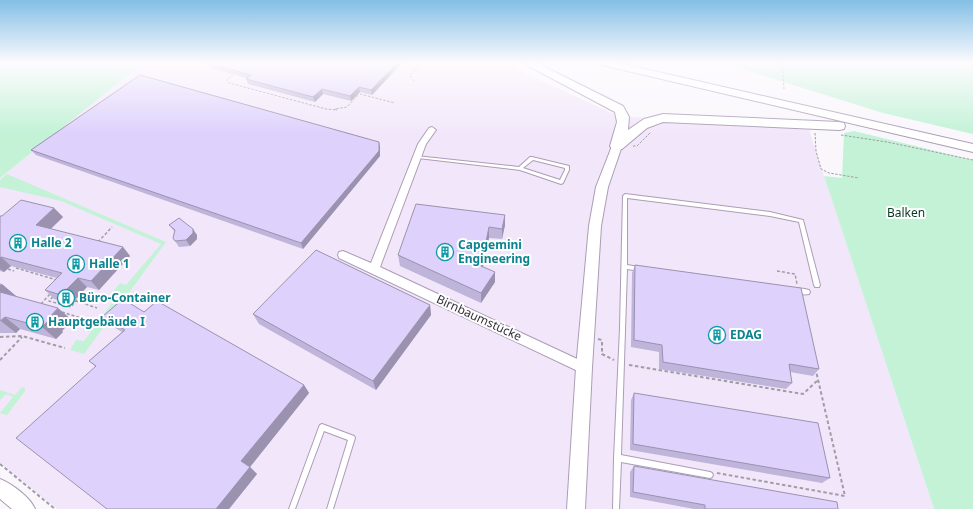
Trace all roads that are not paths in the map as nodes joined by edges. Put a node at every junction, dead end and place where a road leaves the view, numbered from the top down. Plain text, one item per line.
1 (575, 87) edge
2 (707, 87) edge
3 (432, 130) dead end
4 (616, 146) junction
5 (973, 149) edge
6 (418, 157) junction
7 (520, 169) junction
8 (343, 254) dead end
9 (624, 267) junction
10 (374, 269) junction
11 (647, 270) edge
12 (817, 285) dead end
13 (791, 290) edge
14 (807, 292) dead end
15 (584, 368) junction
16 (617, 458) junction
17 (711, 474) road end
18 (0, 488) edge
19 (26, 509) edge
20 (292, 509) edge
21 (330, 509) edge
22 (576, 509) edge
23 (616, 509) edge

1 - 4 main road
2 - 5 main road
3 - 6 street
4 - 5 main road
4 - 15 street
6 - 7 lane
6 - 10 street
7 - 7 lane
8 - 10 street, Birnbaumstücke
9 - 11 lane
9 - 12 lane
9 - 16 lane
10 - 15 street, Birnbaumstücke
13 - 14 lane
15 - 22 street
16 - 17 lane
16 - 23 lane
18 - 19 street
20 - 21 lane

